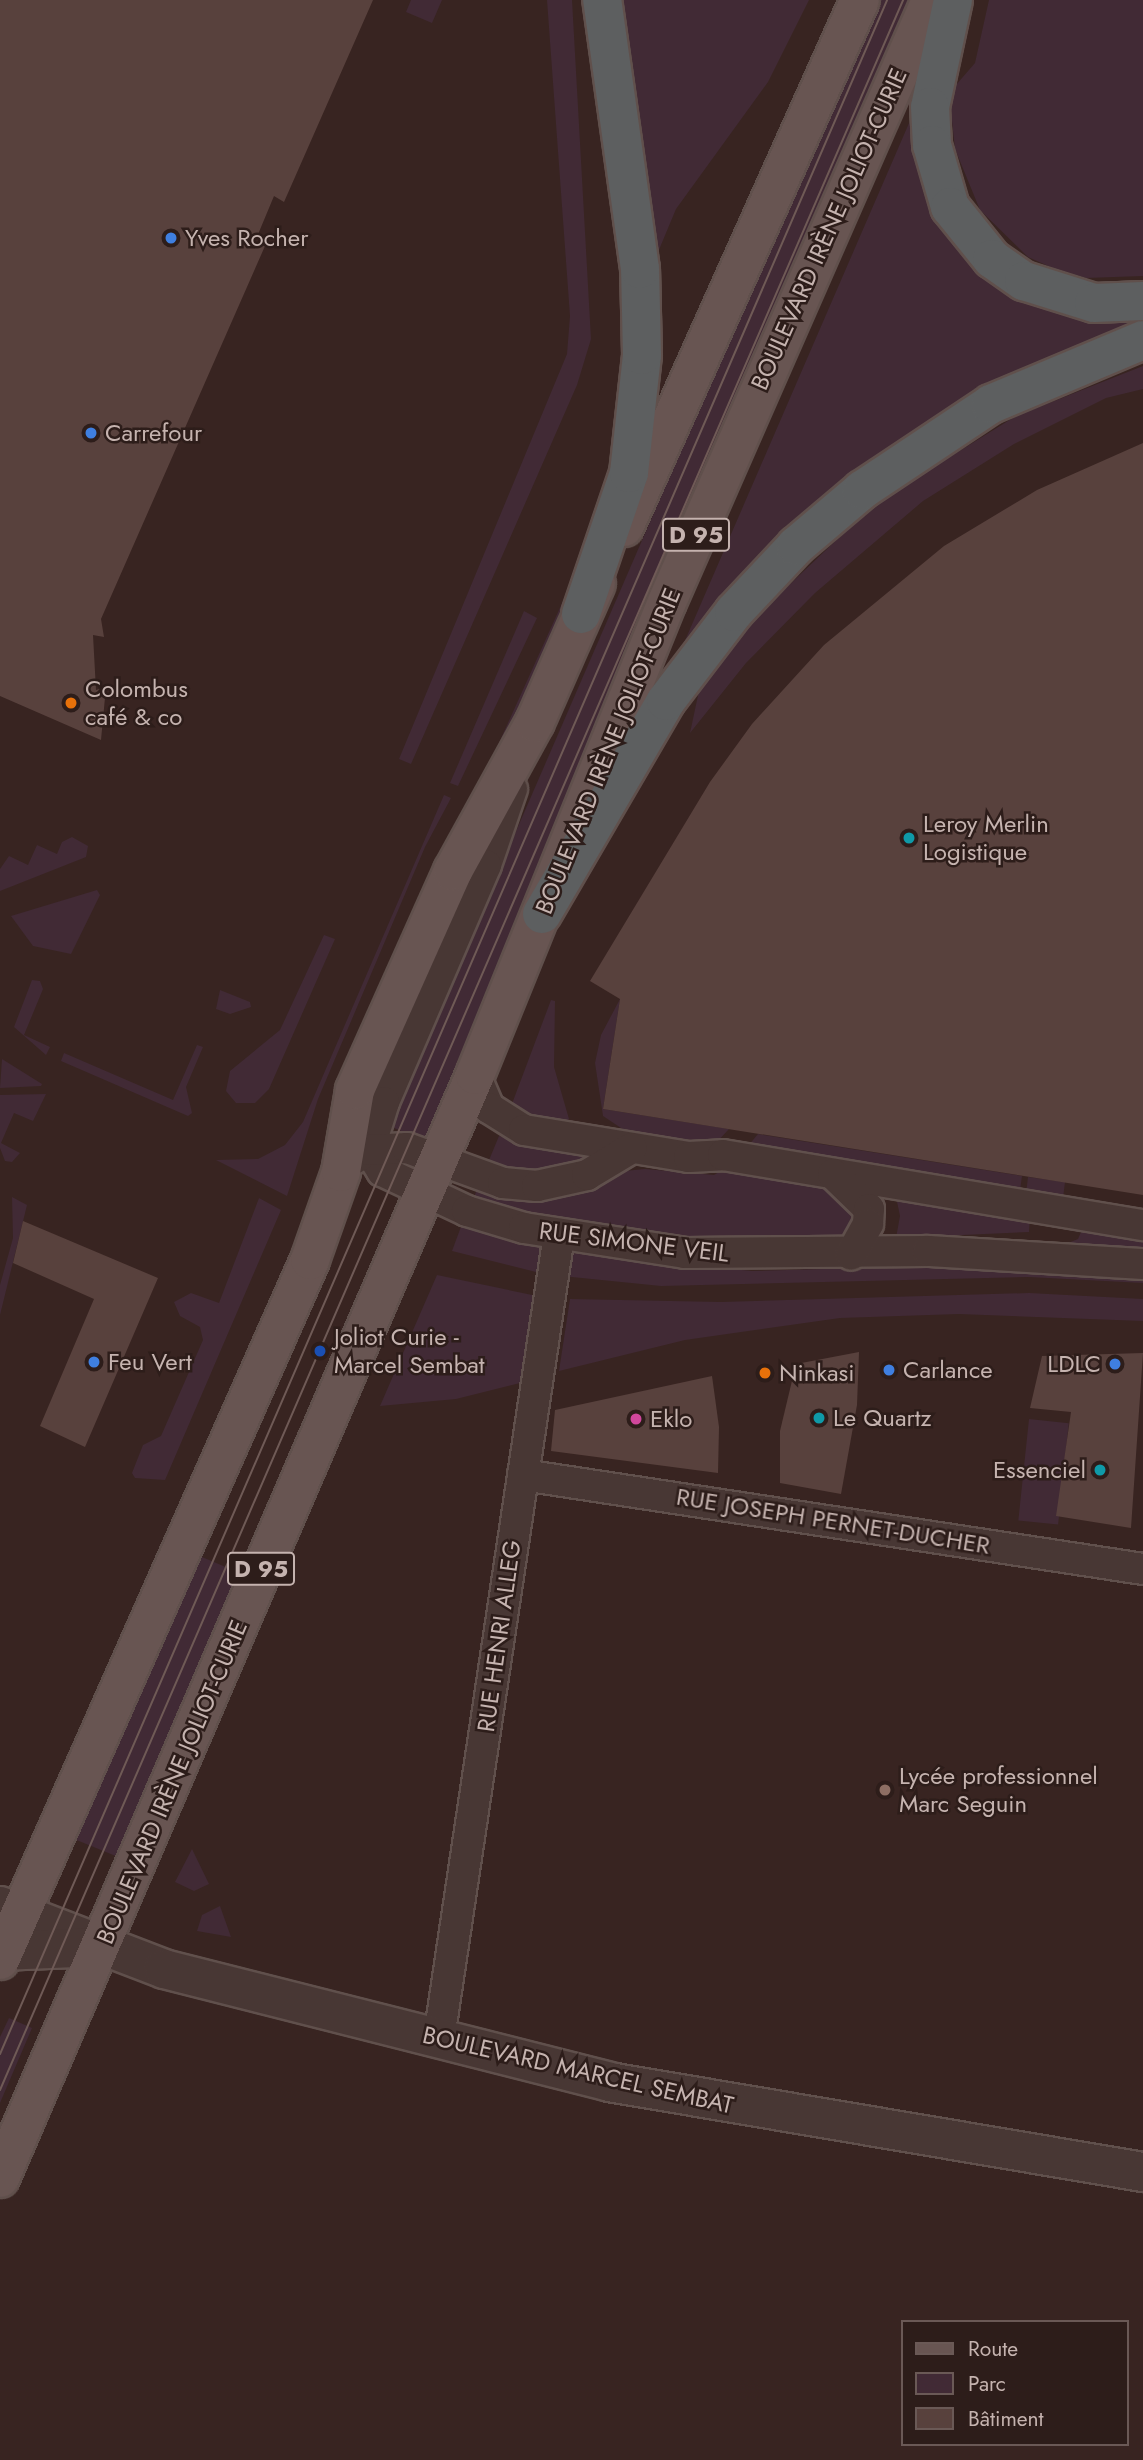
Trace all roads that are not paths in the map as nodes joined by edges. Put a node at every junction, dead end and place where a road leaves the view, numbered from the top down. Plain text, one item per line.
1 (602, 0) edge
2 (860, 0) edge
3 (931, 0) edge
4 (953, 0) edge
5 (1143, 300) edge
6 (1143, 340) edge
7 (581, 614) junction
8 (542, 914) junction
9 (475, 1075) junction
10 (632, 1148) junction
11 (439, 1157) junction
12 (355, 1161) junction
13 (831, 1173) junction
14 (424, 1192) junction
15 (1075, 1215) junction
16 (1143, 1225) edge
17 (559, 1235) junction
18 (928, 1251) junction
19 (852, 1255) junction
20 (1143, 1264) edge
21 (523, 1475) junction
22 (1143, 1569) edge
23 (10, 1909) edge
24 (103, 1947) junction
25 (1, 1954) edge
26 (439, 2038) junction
27 (1143, 2172) edge
28 (0, 2178) edge

1 - 7 highway
2 - 7 main road, D 95
3 - 8 main road, BOULEVARD IRÈNE JOLIOT-CURIE / D 95
4 - 5 highway
6 - 8 highway
7 - 12 main road, D 95
8 - 9 main road, BOULEVARD IRÈNE JOLIOT-CURIE / D 95
9 - 10 street
9 - 11 main road, BOULEVARD IRÈNE JOLIOT-CURIE / D 95
10 - 11 street, RUE SIMONE VEIL
10 - 13 street
11 - 12 street
11 - 14 main road, BOULEVARD IRÈNE JOLIOT-CURIE / D 95
12 - 14 street
12 - 23 main road, D 95
13 - 15 street
13 - 19 street
14 - 17 street, RUE SIMONE VEIL
14 - 24 main road, BOULEVARD IRÈNE JOLIOT-CURIE / D 95
15 - 16 street
15 - 18 street, RUE SIMONE VEIL
17 - 19 street, RUE SIMONE VEIL
17 - 21 street, RUE HENRI ALLEG
18 - 19 street, RUE SIMONE VEIL
18 - 20 street, RUE SIMONE VEIL
21 - 22 street, RUE JOSEPH PERNET-DUCHER
21 - 26 street, RUE HENRI ALLEG
23 - 24 street, BOULEVARD MARCEL SEMBAT
23 - 25 main road, D 95
24 - 25 street, BOULEVARD MARCEL SEMBAT
24 - 26 street, BOULEVARD MARCEL SEMBAT
24 - 28 main road, BOULEVARD IRÈNE JOLIOT-CURIE / D 95
26 - 27 street, BOULEVARD MARCEL SEMBAT

